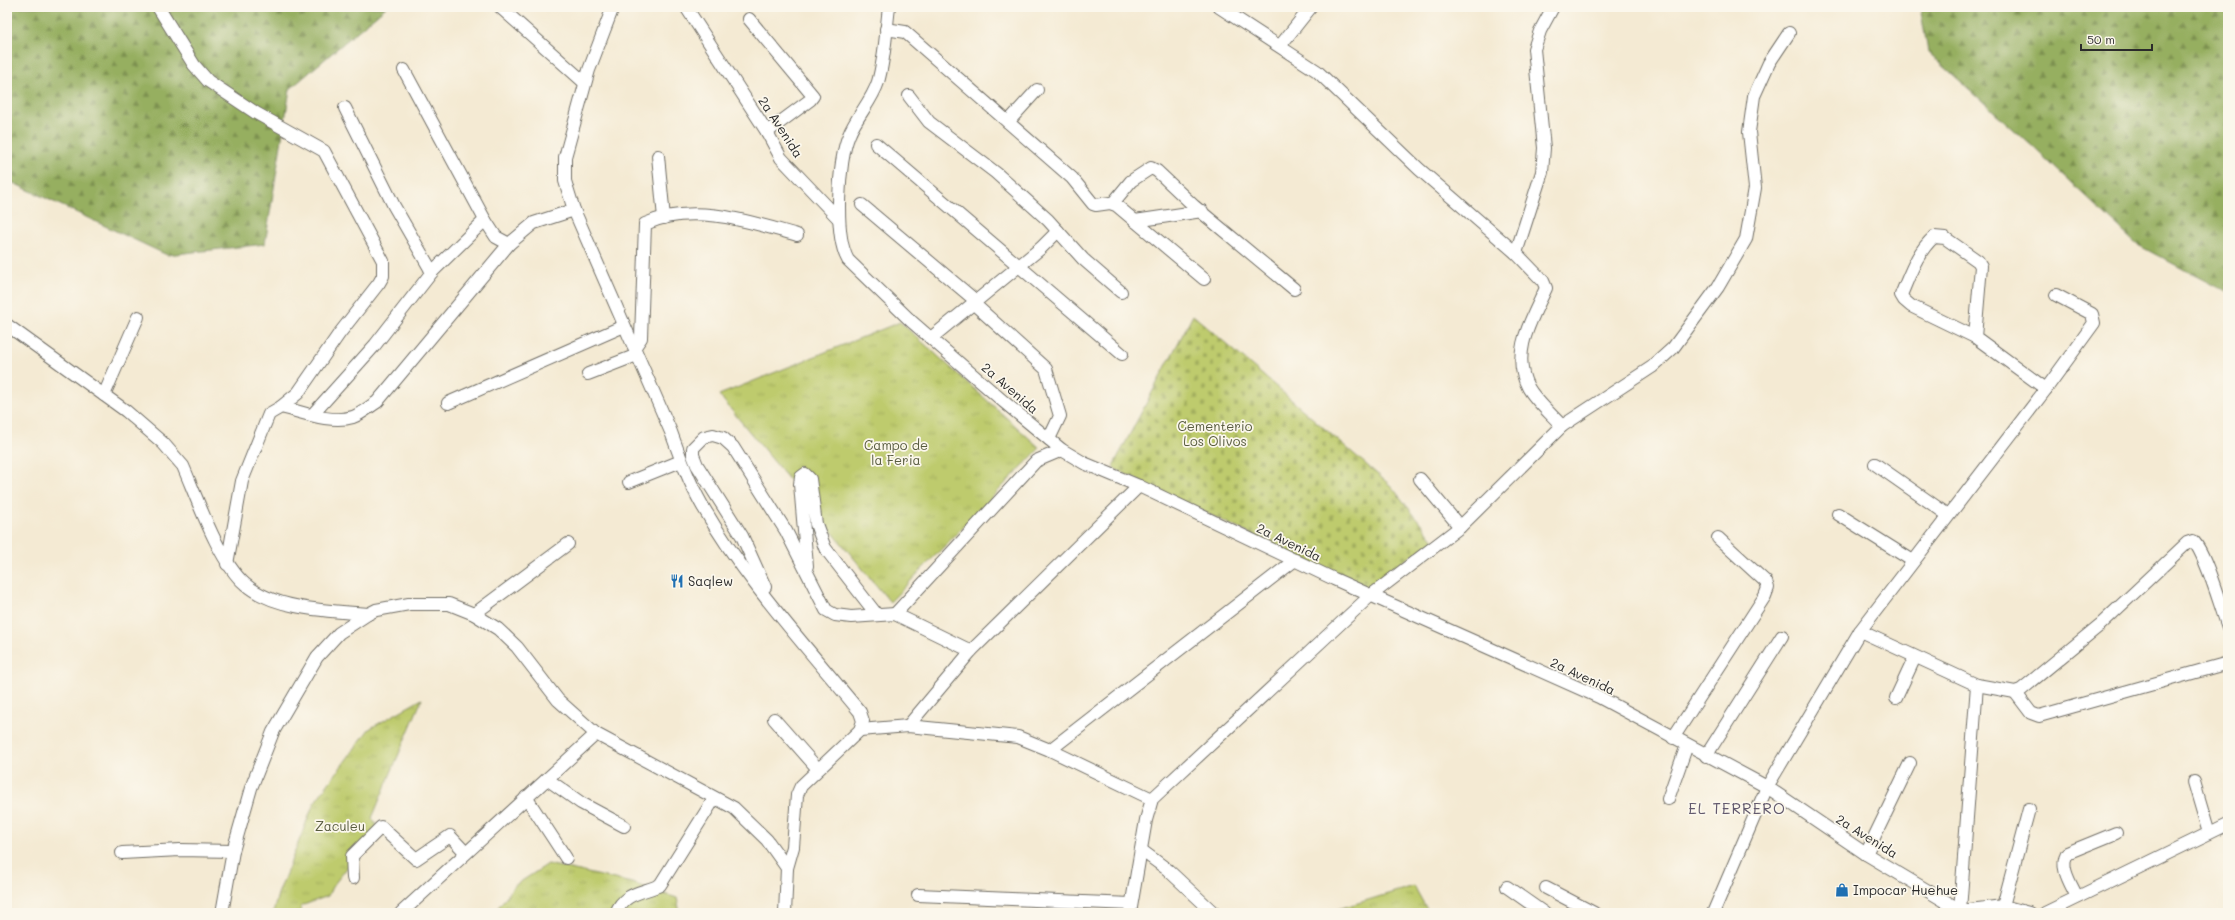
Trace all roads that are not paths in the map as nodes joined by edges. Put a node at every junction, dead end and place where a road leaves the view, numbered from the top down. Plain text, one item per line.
1 (158, 7) edge
2 (500, 7) edge
3 (613, 7) edge
4 (686, 7) edge
5 (889, 7) edge
6 (1219, 7) edge
7 (1311, 7) edge
8 (1553, 7) edge
9 (748, 19) dead end
10 (886, 29) junction
11 (1789, 33) dead end
12 (1280, 46) junction
13 (404, 70) dead end
14 (585, 83) junction
15 (1037, 90) dead end
16 (909, 96) dead end
17 (345, 108) dead end
18 (1008, 122) junction
19 (767, 132) junction
20 (876, 144) dead end
21 (658, 156) dead end
22 (1113, 203) junction
23 (862, 205) dead end
24 (574, 210) junction
25 (1202, 211) junction
26 (664, 218) junction
27 (839, 219) junction
28 (485, 220) junction
29 (1135, 221) junction
30 (1058, 231) junction
31 (797, 235) dead end
32 (510, 244) junction
33 (1516, 253) junction
34 (1019, 266) junction
35 (432, 272) junction
36 (1204, 279) dead end
37 (1294, 289) dead end
38 (1121, 292) dead end
39 (2056, 295) dead end
40 (974, 302) junction
41 (138, 317) dead end
42 (7, 325) edge
43 (624, 326) junction
44 (930, 338) junction
45 (1975, 338) junction
46 (636, 352) junction
47 (1122, 354) dead end
48 (588, 374) dead end
49 (2046, 389) junction
50 (104, 395) junction
51 (448, 403) dead end
52 (281, 407) junction
53 (313, 414) junction
54 (1562, 426) junction
55 (1049, 440) junction
56 (1062, 450) junction
57 (681, 461) junction
58 (1875, 464) dead end
59 (1420, 479) dead end
60 (629, 482) dead end
61 (1139, 486) junction
62 (1838, 514) dead end
63 (1948, 515) junction
64 (1460, 527) junction
65 (1718, 538) dead end
66 (568, 544) dead end
67 (1295, 560) junction
68 (1914, 561) junction
69 (227, 564) junction
70 (808, 575) junction
71 (1370, 596) junction
72 (773, 607) junction
73 (368, 614) junction
74 (474, 614) junction
75 (896, 614) junction
76 (877, 615) junction
77 (2228, 627) edge
78 (1860, 631) junction
79 (1782, 636) dead end
80 (971, 651) junction
81 (1916, 657) junction
82 (2228, 663) edge
83 (1977, 685) junction
84 (2015, 692) junction
85 (1896, 698) dead end
86 (774, 719) dead end
87 (908, 726) junction
88 (860, 730) junction
89 (596, 734) junction
90 (1673, 738) junction
91 (1687, 745) junction
92 (1050, 750) junction
93 (1706, 756) junction
94 (1910, 763) dead end
95 (818, 769) junction
96 (547, 779) junction
97 (2194, 782) dead end
98 (1767, 787) junction
99 (526, 797) junction
100 (714, 799) junction
101 (1152, 799) junction
102 (1668, 799) dead end
103 (2029, 808) dead end
104 (2228, 824) edge
105 (624, 826) dead end
106 (2116, 833) dead end
107 (2209, 833) junction
108 (1141, 850) junction
109 (233, 851) junction
110 (122, 853) dead end
111 (466, 853) junction
112 (1866, 854) junction
113 (566, 858) dead end
114 (787, 868) junction
115 (353, 878) dead end
116 (1507, 887) dead end
117 (1546, 888) dead end
118 (918, 895) dead end
119 (2077, 897) junction
120 (2003, 906) junction
121 (1131, 909) edge
122 (1960, 910) junction
123 (222, 913) edge
124 (401, 913) edge
125 (616, 913) edge
126 (785, 913) edge
127 (1214, 913) edge
128 (1544, 913) edge
129 (1594, 913) edge
130 (1713, 913) edge
131 (1944, 913) edge
132 (2029, 913) edge
133 (2045, 913) edge

1 - 52 street
2 - 14 street
3 - 14 street
4 - 19 street, 2a Avenida
5 - 10 street
6 - 12 street
7 - 12 street
8 - 33 street
9 - 19 street
10 - 18 street
10 - 27 street
11 - 54 street
12 - 33 street
13 - 28 street
14 - 24 street
15 - 18 street
16 - 30 street
17 - 35 street
18 - 22 street
19 - 27 street, 2a Avenida
20 - 34 street
21 - 26 street
22 - 25 street
22 - 29 street
23 - 40 street
24 - 32 street
24 - 43 street
25 - 29 street
25 - 37 street
26 - 31 street
26 - 46 street
27 - 44 street, 2a Avenida
28 - 32 street
28 - 35 street
29 - 36 street
30 - 34 street
30 - 38 street
32 - 53 street
33 - 54 street
34 - 40 street
34 - 47 street
35 - 53 street
39 - 49 street
40 - 44 street
40 - 55 street
41 - 50 street
42 - 50 street
43 - 46 street
43 - 51 street
44 - 55 street, 2a Avenida
45 - 45 street
45 - 49 street
46 - 48 street
46 - 57 street
49 - 63 street
50 - 69 street
52 - 53 street
52 - 69 street
54 - 64 street
55 - 56 street, 2a Avenida
56 - 61 street, 2a Avenida
56 - 75 street
57 - 60 street
57 - 72 street
58 - 63 street
59 - 64 street
61 - 67 street, 2a Avenida
61 - 80 street
62 - 68 street
63 - 68 street
64 - 71 street
65 - 90 street
66 - 74 street
67 - 71 street, 2a Avenida
67 - 92 street
68 - 78 street
69 - 73 street
70 - 72 street
70 - 76 street
70 - 76 street
71 - 90 street, 2a Avenida
71 - 101 street
72 - 88 street
73 - 74 street
73 - 109 street
74 - 89 street
75 - 76 street
75 - 80 street
77 - 84 street
78 - 81 street
78 - 98 street
79 - 93 street
80 - 87 street
81 - 83 street
81 - 85 street
82 - 84 street
83 - 84 street
83 - 122 street
86 - 95 street
87 - 88 street
87 - 92 street
88 - 95 street
89 - 96 street
89 - 100 street
90 - 91 street, 2a Avenida
91 - 93 street, 2a Avenida
91 - 102 street
92 - 101 street
93 - 98 street, 2a Avenida
94 - 112 street
95 - 114 street
96 - 99 street
96 - 105 street
97 - 107 street
98 - 112 street, 2a Avenida
98 - 130 street
99 - 111 street
99 - 113 street
100 - 114 street
100 - 125 street
101 - 108 street
103 - 120 street
104 - 107 street
106 - 119 street
107 - 119 street
108 - 121 street
108 - 127 street
109 - 110 street
109 - 123 street
111 - 115 street
111 - 124 street
112 - 122 street, 2a Avenida
114 - 126 street
116 - 128 street
117 - 129 street
118 - 121 street
119 - 133 street
120 - 122 street
120 - 132 street
122 - 131 street

